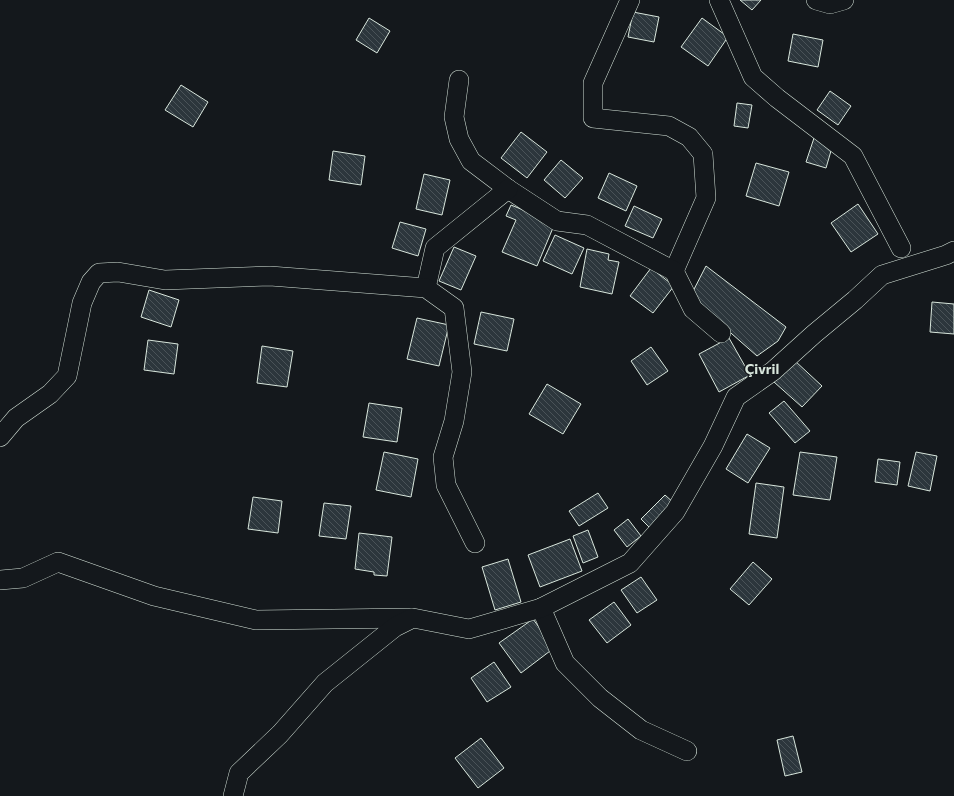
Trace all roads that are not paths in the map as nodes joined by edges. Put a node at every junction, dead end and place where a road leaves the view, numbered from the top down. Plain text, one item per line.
1 (630, 0) edge
2 (719, 0) edge
3 (816, 0) edge
4 (844, 0) edge
5 (458, 80) dead end
6 (508, 188) junction
7 (901, 248) dead end
8 (951, 256) edge
9 (674, 271) junction
10 (426, 288) junction
11 (721, 333) dead end
12 (0, 437) edge
13 (475, 543) dead end
14 (0, 580) edge
15 (541, 608) junction
16 (413, 618) junction
17 (687, 751) dead end
18 (233, 796) edge

1 - 9 street
2 - 7 street
3 - 4 street
5 - 6 street
6 - 9 street
6 - 10 street
8 - 15 street
9 - 11 street
10 - 12 street
10 - 13 street
14 - 16 street
15 - 16 street
15 - 17 street
16 - 18 street

